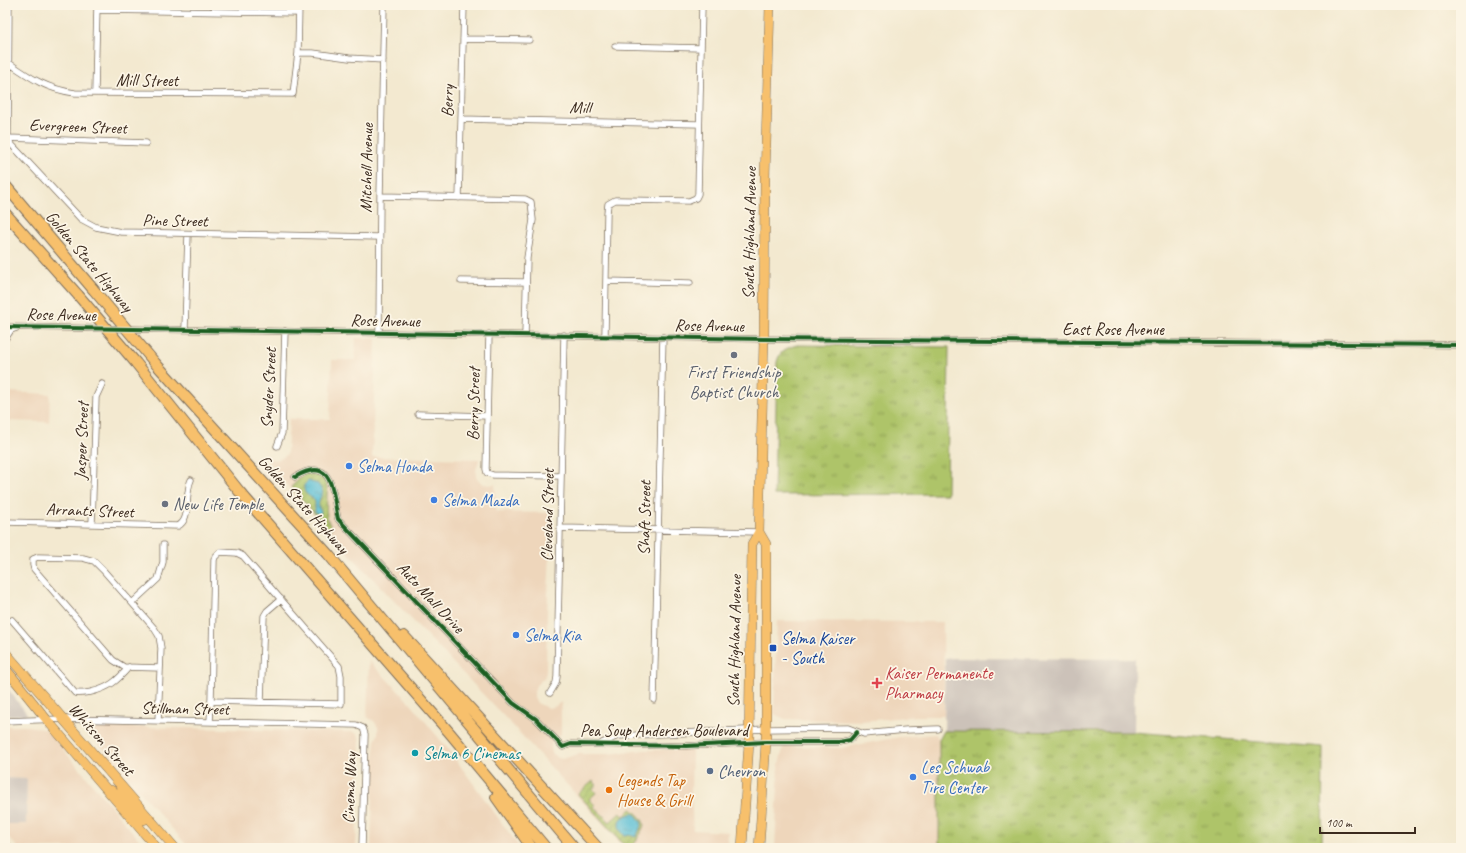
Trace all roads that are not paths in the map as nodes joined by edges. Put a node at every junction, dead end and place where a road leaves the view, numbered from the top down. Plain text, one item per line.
1 (9, 5) edge
2 (299, 5) edge
3 (384, 5) edge
4 (464, 5) edge
5 (702, 5) edge
6 (770, 5) edge
7 (97, 8) edge
8 (298, 13) junction
9 (463, 39) junction
10 (529, 40) dead end
11 (5, 45) edge
12 (615, 46) dead end
13 (701, 48) junction
14 (9, 50) junction
15 (298, 53) junction
16 (383, 60) junction
17 (9, 63) junction
18 (95, 93) junction
19 (461, 119) junction
20 (700, 124) junction
21 (8, 138) junction
22 (146, 142) dead end
23 (5, 185) edge
24 (380, 196) junction
25 (459, 198) junction
26 (5, 212) edge
27 (188, 234) junction
28 (379, 237) junction
29 (460, 281) dead end
30 (606, 281) junction
31 (525, 282) junction
32 (690, 282) dead end
33 (24, 326) junction
34 (5, 327) edge
35 (186, 329) junction
36 (285, 331) junction
37 (379, 333) junction
38 (489, 334) junction
39 (525, 335) junction
40 (564, 336) junction
41 (604, 336) junction
42 (662, 337) junction
43 (5, 339) edge
44 (764, 339) junction
45 (1461, 345) edge
46 (102, 384) dead end
47 (418, 414) dead end
48 (487, 416) junction
49 (276, 446) dead end
50 (561, 476) junction
51 (295, 477) dead end
52 (191, 480) dead end
53 (5, 522) edge
54 (92, 524) junction
55 (561, 528) junction
56 (658, 530) junction
57 (759, 532) junction
58 (163, 545) dead end
59 (328, 554) junction
60 (281, 599) junction
61 (132, 603) junction
62 (12, 620) dead end
63 (5, 652) edge
64 (128, 667) junction
65 (5, 668) edge
66 (160, 668) junction
67 (550, 693) dead end
68 (654, 700) dead end
69 (210, 701) junction
70 (261, 702) junction
71 (63, 719) junction
72 (47, 720) junction
73 (5, 721) edge
74 (158, 721) junction
75 (210, 722) junction
76 (363, 728) joint
77 (766, 729) junction
78 (749, 730) junction
79 (938, 730) dead end
80 (449, 732) junction
81 (857, 732) junction
82 (766, 742) junction
83 (749, 743) junction
84 (600, 744) junction
85 (563, 747) joint
86 (106, 788) junction
87 (149, 818) junction
88 (158, 848) edge
89 (167, 848) edge
90 (175, 848) edge
91 (362, 848) edge
92 (532, 848) edge
93 (546, 848) edge
94 (574, 848) edge
95 (598, 848) edge
96 (742, 848) edge
97 (759, 848) edge

1 - 14 street
2 - 8 street
3 - 16 street, Mitchell Avenue
4 - 9 street, Berry
5 - 13 street
6 - 44 main road, South Highland Avenue
7 - 8 street
7 - 18 street
8 - 15 street
9 - 10 street
9 - 19 street, Berry
11 - 14 street
12 - 13 street
13 - 20 street
14 - 17 street
15 - 16 street
15 - 18 street, Mill Street
16 - 24 street, Mitchell Avenue
17 - 18 street, Mill Street
17 - 21 street
19 - 20 street, Mill
19 - 25 street, Berry
20 - 30 street
21 - 22 street, Evergreen Street
21 - 27 street, Pine Street
23 - 59 highway, Golden State Highway, bridge
24 - 25 street
24 - 28 street, Mitchell Avenue
25 - 31 street
26 - 80 highway, Golden State Highway, bridge
27 - 28 street, Pine Street
27 - 35 street
28 - 37 street, Mitchell Avenue
29 - 31 street
30 - 32 street
30 - 41 street
31 - 39 street
33 - 34 street, Rose Avenue
33 - 35 street, Rose Avenue
33 - 43 street
35 - 36 street, Rose Avenue
36 - 37 street, Rose Avenue
36 - 49 street, Snyder Street
37 - 38 street, Rose Avenue
38 - 39 street, Rose Avenue
38 - 48 street, Berry Street
39 - 40 street, Rose Avenue
40 - 41 street, Rose Avenue
40 - 50 street, Cleveland Street
41 - 42 street, Rose Avenue
42 - 44 street, Rose Avenue
42 - 56 street, Shaft Street
44 - 45 street, East Rose Avenue
44 - 57 main road, South Highland Avenue
46 - 54 street, Jasper Street
47 - 48 street
48 - 50 street, Berry Street
50 - 55 street, Cleveland Street
51 - 85 street, Auto Mall Drive
52 - 54 street, Arrants Street
53 - 54 street, Arrants Street
55 - 56 street
55 - 67 street, Cleveland Street
56 - 57 street
56 - 68 street, Shaft Street
57 - 77 main road, South Highland Avenue
57 - 78 main road, South Highland Avenue
58 - 61 street
59 - 94 highway, Golden State Highway
59 - 95 highway
60 - 69 street
60 - 70 street
60 - 70 street
61 - 64 street
61 - 66 street
62 - 64 street
63 - 71 main road, Whitson Street
64 - 66 street
65 - 72 main road, Whitson Street
66 - 74 street
69 - 70 street
69 - 75 street
71 - 72 street, Stillman Street
71 - 74 street, Stillman Street
71 - 87 main road, Whitson Street
72 - 73 street, Stillman Street
72 - 86 main road, Whitson Street
74 - 75 street, Stillman Street
75 - 76 street, Stillman Street
76 - 91 street, Cinema Way
77 - 78 street, Pea Soup Andersen Boulevard
77 - 81 street
77 - 82 main road, South Highland Avenue
78 - 83 main road, South Highland Avenue
78 - 84 street, Pea Soup Andersen Boulevard
79 - 81 street
80 - 92 highway
80 - 93 highway, Golden State Highway
81 - 82 street
82 - 83 street, Pea Soup Andersen Boulevard
82 - 97 main road, South Highland Avenue
83 - 84 street, Pea Soup Andersen Boulevard
83 - 96 main road, South Highland Avenue
84 - 85 street, Pea Soup Andersen Boulevard
86 - 87 main road
86 - 88 main road, Whitson Street
87 - 90 main road, Whitson Street
88 - 89 main road

